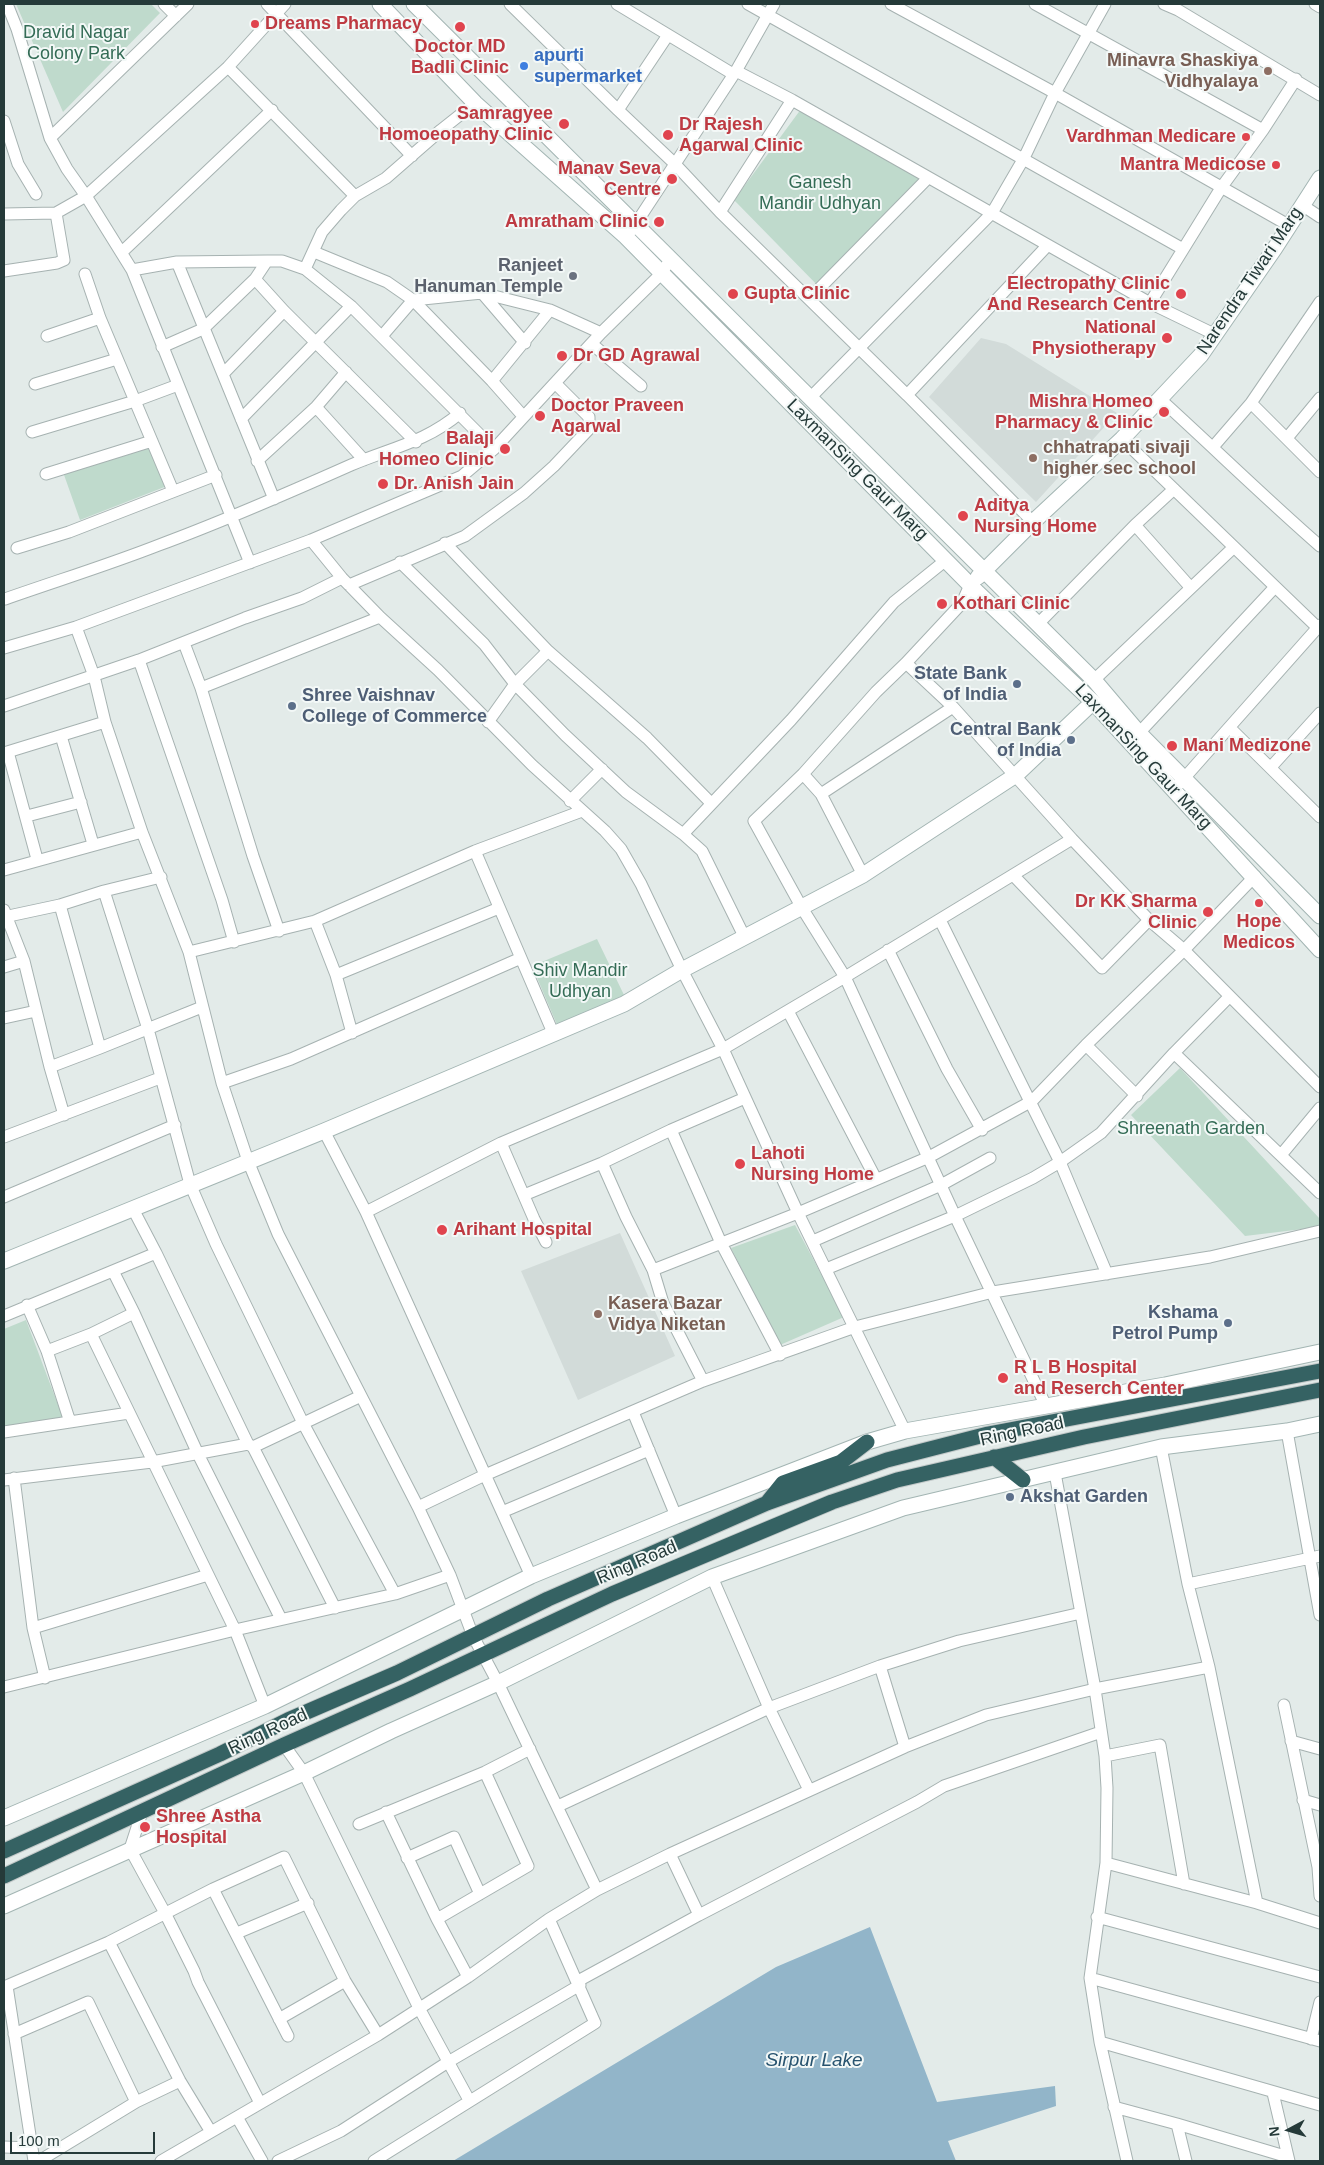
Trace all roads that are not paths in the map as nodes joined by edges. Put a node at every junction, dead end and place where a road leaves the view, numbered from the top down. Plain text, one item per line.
1 (7, 4) edge
2 (164, 4) edge
3 (188, 4) edge
4 (267, 4) edge
5 (285, 4) edge
6 (380, 4) edge
7 (414, 4) edge
8 (510, 4) edge
9 (617, 4) edge
10 (748, 4) edge
11 (774, 4) edge
12 (891, 4) edge
13 (1035, 4) edge
14 (1105, 4) edge
15 (1164, 4) edge
16 (1315, 4) edge
17 (1178, 7) edge
18 (1320, 7) edge
19 (276, 14) junction
20 (767, 15) junction
21 (176, 16) junction
22 (668, 34) junction
23 (1090, 34) junction
24 (228, 67) junction
25 (735, 72) junction
26 (1296, 79) junction
27 (1055, 93) junction
28 (1320, 95) edge
29 (792, 100) junction
30 (476, 103) junction
31 (272, 110) junction
32 (618, 110) junction
33 (4, 121) edge
34 (1264, 130) junction
35 (50, 138) junction
36 (412, 156) junction
37 (1024, 158) junction
38 (674, 164) junction
39 (928, 178) junction
40 (1320, 178) edge
41 (1221, 188) junction
42 (36, 194) dead end
43 (86, 196) junction
44 (355, 196) junction
45 (1302, 205) junction
46 (720, 212) junction
47 (56, 213) junction
48 (4, 214) edge
49 (992, 214) junction
50 (1320, 217) edge
51 (1290, 226) junction
52 (630, 231) junction
53 (1047, 246) junction
54 (1182, 250) junction
55 (122, 252) junction
56 (314, 252) junction
57 (670, 260) junction
58 (267, 261) junction
59 (177, 262) junction
60 (306, 269) junction
61 (132, 270) junction
62 (4, 271) edge
63 (85, 274) dead end
64 (661, 274) junction
65 (255, 279) junction
66 (482, 293) junction
67 (809, 299) junction
68 (412, 300) junction
69 (1320, 302) edge
70 (1150, 303) junction
71 (351, 306) junction
72 (550, 310) junction
73 (284, 311) junction
74 (100, 318) junction
75 (203, 329) junction
76 (601, 333) junction
77 (1216, 335) junction
78 (48, 336) dead end
79 (382, 336) junction
80 (316, 341) junction
81 (525, 342) junction
82 (592, 344) junction
83 (162, 346) junction
84 (859, 348) junction
85 (117, 359) junction
86 (346, 372) junction
87 (223, 374) junction
88 (492, 380) junction
89 (35, 384) dead end
90 (555, 384) junction
91 (178, 385) junction
92 (640, 386) dead end
93 (907, 395) junction
94 (810, 398) junction
95 (1159, 398) junction
96 (1320, 398) edge
97 (135, 401) junction
98 (1251, 403) junction
99 (316, 407) junction
100 (460, 413) junction
101 (524, 416) junction
102 (241, 419) junction
103 (32, 432) dead end
104 (1287, 438) junction
105 (1122, 439) junction
106 (152, 441) junction
107 (416, 442) junction
108 (1213, 447) junction
109 (494, 449) junction
110 (364, 460) junction
111 (257, 462) junction
112 (1320, 472) edge
113 (46, 474) dead end
114 (216, 474) junction
115 (1174, 489) junction
116 (173, 491) junction
117 (274, 499) junction
118 (232, 516) junction
119 (1033, 522) junction
120 (1135, 525) junction
121 (311, 540) junction
122 (445, 543) junction
123 (1320, 546) edge
124 (17, 548) dead end
125 (1233, 548) junction
126 (946, 560) junction
127 (400, 562) junction
128 (250, 563) junction
129 (984, 570) junction
130 (346, 582) junction
131 (970, 585) junction
132 (1275, 587) junction
133 (1191, 588) junction
134 (5, 599) edge
135 (380, 617) junction
136 (1038, 624) junction
137 (1319, 627) edge
138 (76, 628) junction
139 (184, 643) junction
140 (4, 648) edge
141 (548, 651) junction
142 (139, 660) junction
143 (906, 663) junction
144 (94, 676) junction
145 (1094, 680) junction
146 (516, 684) junction
147 (201, 688) junction
148 (1093, 702) junction
149 (4, 706) edge
150 (953, 707) junction
151 (1318, 719) edge
152 (105, 722) junction
153 (488, 722) junction
154 (1230, 728) junction
155 (1139, 733) junction
156 (61, 736) junction
157 (6, 752) edge
158 (1271, 767) junction
159 (602, 769) junction
160 (803, 774) junction
161 (1016, 775) junction
162 (1179, 784) junction
163 (822, 794) junction
164 (570, 801) junction
165 (81, 802) junction
166 (711, 803) junction
167 (582, 811) junction
168 (27, 816) junction
169 (1320, 817) edge
170 (142, 832) junction
171 (683, 834) junction
172 (1072, 838) junction
173 (93, 844) junction
174 (475, 852) junction
175 (37, 859) junction
176 (4, 870) edge
177 (863, 875) junction
178 (1013, 875) junction
179 (1255, 876) junction
180 (161, 877) junction
181 (104, 891) junction
182 (60, 905) junction
183 (499, 908) junction
184 (802, 908) junction
185 (4, 914) edge
186 (1320, 916) edge
187 (940, 920) junction
188 (1150, 920) junction
189 (315, 921) junction
190 (280, 931) junction
191 (744, 936) junction
192 (234, 942) junction
193 (1320, 948) edge
194 (888, 950) junction
195 (1184, 950) junction
196 (189, 952) junction
197 (521, 958) junction
198 (24, 961) junction
199 (4, 967) edge
200 (682, 970) junction
201 (336, 975) junction
202 (845, 977) junction
203 (1230, 997) junction
204 (202, 1007) junction
205 (36, 1010) junction
206 (788, 1011) junction
207 (4, 1018) edge
208 (148, 1029) junction
209 (352, 1032) junction
210 (554, 1035) junction
211 (1086, 1044) junction
212 (100, 1048) junction
213 (723, 1049) junction
214 (1174, 1053) junction
215 (50, 1067) junction
216 (160, 1078) junction
217 (222, 1083) junction
218 (1320, 1087) edge
219 (1137, 1096) junction
220 (745, 1098) junction
221 (1032, 1102) junction
222 (1320, 1108) edge
223 (64, 1115) junction
224 (175, 1125) junction
225 (671, 1130) junction
226 (982, 1130) junction
227 (324, 1131) junction
228 (4, 1138) edge
229 (501, 1143) junction
230 (1281, 1155) junction
231 (929, 1157) junction
232 (990, 1158) dead end
233 (248, 1162) junction
234 (1060, 1162) junction
235 (602, 1163) junction
236 (876, 1179) junction
237 (190, 1184) junction
238 (941, 1184) junction
239 (1320, 1193) edge
240 (524, 1195) junction
241 (4, 1197) edge
242 (133, 1209) junction
243 (366, 1212) junction
244 (798, 1213) junction
245 (956, 1216) junction
246 (1320, 1231) edge
247 (813, 1241) junction
248 (546, 1242) dead end
249 (722, 1244) junction
250 (156, 1252) junction
251 (4, 1261) edge
252 (826, 1268) junction
253 (652, 1270) junction
254 (113, 1271) junction
255 (1107, 1274) junction
256 (993, 1292) junction
257 (27, 1305) junction
258 (134, 1313) junction
259 (4, 1316) edge
260 (855, 1327) junction
261 (91, 1334) junction
262 (47, 1351) junction
263 (1320, 1352) edge
264 (780, 1354) junction
265 (1320, 1371) edge
266 (703, 1381) junction
267 (1320, 1390) edge
268 (361, 1396) junction
269 (1046, 1406) junction
270 (633, 1412) junction
271 (129, 1413) junction
272 (70, 1422) junction
273 (303, 1423) junction
274 (1320, 1424) edge
275 (905, 1431) junction
276 (1288, 1431) junction
277 (4, 1432) edge
278 (867, 1442) junction
279 (250, 1446) junction
280 (1161, 1447) junction
281 (649, 1450) junction
282 (198, 1454) junction
283 (994, 1457) junction
284 (152, 1462) junction
285 (1055, 1472) junction
286 (485, 1475) junction
287 (9, 1479) edge
288 (1023, 1480) junction
289 (767, 1503) junction
290 (418, 1507) junction
291 (502, 1512) junction
292 (676, 1516) junction
293 (1315, 1557) edge
294 (208, 1575) junction
295 (450, 1575) junction
296 (530, 1576) junction
297 (712, 1577) junction
298 (1188, 1584) junction
299 (395, 1594) junction
300 (335, 1608) junction
301 (462, 1610) junction
302 (1081, 1613) junction
303 (1320, 1615) edge
304 (281, 1619) junction
305 (33, 1628) junction
306 (235, 1630) junction
307 (473, 1636) junction
308 (482, 1655) junction
309 (880, 1666) junction
310 (1210, 1667) junction
311 (45, 1678) junction
312 (498, 1683) junction
313 (4, 1687) edge
314 (1095, 1689) junction
315 (1284, 1705) dead end
316 (265, 1706) junction
317 (769, 1708) junction
318 (1102, 1732) junction
319 (1292, 1741) junction
320 (284, 1745) junction
321 (905, 1747) junction
322 (530, 1749) junction
323 (1320, 1749) edge
324 (1105, 1756) junction
325 (485, 1772) junction
326 (304, 1773) junction
327 (809, 1790) junction
328 (1303, 1800) junction
329 (1320, 1805) edge
330 (558, 1806) junction
331 (142, 1812) junction
332 (386, 1812) junction
333 (4, 1818) edge
334 (359, 1824) dead end
335 (130, 1849) junction
336 (4, 1851) edge
337 (670, 1854) junction
338 (407, 1858) junction
339 (1106, 1863) junction
340 (1319, 1868) edge
341 (4, 1876) edge
342 (1184, 1884) junction
343 (213, 1889) junction
344 (597, 1890) junction
345 (480, 1894) junction
346 (1320, 1896) edge
347 (308, 1903) junction
348 (1257, 1903) junction
349 (4, 1906) edge
350 (165, 1913) junction
351 (699, 1915) junction
352 (1097, 1917) junction
353 (549, 1919) junction
354 (436, 1920) junction
355 (1320, 1923) edge
356 (237, 1933) junction
357 (109, 1942) junction
358 (1320, 1976) edge
359 (468, 1977) junction
360 (1090, 1978) junction
361 (344, 1981) junction
362 (579, 1983) junction
363 (5, 1986) edge
364 (1320, 2002) edge
365 (419, 2008) junction
366 (279, 2020) junction
367 (14, 2034) junction
368 (378, 2035) junction
369 (288, 2036) dead end
370 (1318, 2041) edge
371 (1100, 2042) junction
372 (448, 2062) junction
373 (180, 2081) junction
374 (1273, 2093) junction
375 (469, 2100) junction
376 (136, 2102) junction
377 (260, 2103) junction
378 (1320, 2105) edge
379 (1114, 2107) junction
380 (237, 2117) junction
381 (1177, 2124) junction
382 (211, 2132) junction
383 (4, 2147) edge
384 (32, 2148) junction
385 (1289, 2159) edge
386 (34, 2161) edge
387 (39, 2161) edge
388 (161, 2161) edge
389 (262, 2161) edge
390 (278, 2161) edge
391 (374, 2161) edge
392 (1127, 2161) edge
393 (1186, 2161) edge

1 - 35 street
2 - 21 street
3 - 21 street
4 - 19 street
5 - 19 street
6 - 30 street, LaxmanSing Gaur Marg
7 - 52 street, LaxmanSing Gaur Marg
8 - 32 street
9 - 22 street
10 - 20 street
11 - 20 street
12 - 27 street
13 - 23 street
14 - 23 street
15 - 17 street
16 - 18 street
17 - 26 street
19 - 24 street
19 - 36 street
20 - 25 street
20 - 37 street
21 - 35 street
22 - 25 street
22 - 32 street
23 - 27 street
23 - 34 street
24 - 31 street
24 - 43 street
25 - 29 street
25 - 38 street
26 - 28 street
26 - 34 street
27 - 37 street
27 - 41 street
29 - 39 street
29 - 46 street
30 - 36 street
30 - 52 street, LaxmanSing Gaur Marg
31 - 44 street
31 - 55 street
32 - 38 street
33 - 42 street
34 - 41 street
35 - 43 street
36 - 44 street
37 - 49 street
37 - 54 street
38 - 46 street
38 - 52 street
39 - 49 street
39 - 67 street
40 - 45 street, Narendra Tiwari Marg
41 - 51 street
41 - 54 street
43 - 47 street
43 - 55 street
44 - 56 street
45 - 50 street
45 - 51 street, Narendra Tiwari Marg
46 - 67 street
47 - 48 street
47 - 62 street
49 - 53 street
49 - 84 street
51 - 77 street, Narendra Tiwari Marg
52 - 57 street, LaxmanSing Gaur Marg
52 - 64 street, LaxmanSing Gaur Marg
53 - 70 street
53 - 93 street
54 - 70 street
55 - 61 street
56 - 60 street
56 - 68 street
57 - 64 street
57 - 94 street, LaxmanSing Gaur Marg
58 - 59 street
58 - 60 street
58 - 65 street
59 - 61 street
59 - 75 street
60 - 71 street
61 - 83 street
63 - 74 street
64 - 76 street
64 - 126 street, LaxmanSing Gaur Marg
65 - 73 street
65 - 75 street
66 - 68 street
66 - 72 street
66 - 81 street
67 - 84 street
68 - 79 street
68 - 88 street
69 - 98 street
70 - 77 street
71 - 79 street
71 - 80 street
72 - 76 street
72 - 81 street
73 - 80 street
73 - 87 street
74 - 78 street
74 - 85 street
75 - 83 street
75 - 87 street
76 - 82 street
77 - 95 street, Narendra Tiwari Marg
79 - 100 street
80 - 86 street
80 - 102 street
81 - 88 street
82 - 90 street
82 - 92 street
83 - 91 street
84 - 93 street
84 - 94 street
85 - 89 street
85 - 97 street
86 - 99 street
86 - 107 street
87 - 102 street
88 - 101 street
90 - 101 street
90 - 122 street
91 - 97 street
91 - 114 street
93 - 119 street
94 - 129 street, LaxmanSing Gaur Marg
95 - 105 street, Narendra Tiwari Marg
95 - 108 street
96 - 104 street
97 - 103 street
97 - 106 street
98 - 104 street
98 - 108 street
99 - 110 street
99 - 111 street
100 - 107 street
100 - 109 street
101 - 109 street
102 - 111 street
104 - 112 street
105 - 115 street
105 - 119 street, Narendra Tiwari Marg
106 - 113 street
106 - 116 street
107 - 110 street
108 - 123 street
109 - 121 street
110 - 117 street
111 - 117 street
114 - 116 street
114 - 118 street
115 - 120 street
115 - 125 street
116 - 124 street
117 - 118 street
118 - 128 street
118 - 134 street
119 - 129 street, Narendra Tiwari Marg
120 - 133 street
120 - 136 street
121 - 128 street
121 - 130 street
122 - 127 street
122 - 141 street
125 - 132 street
125 - 133 street
126 - 131 street, LaxmanSing Gaur Marg
126 - 166 street
127 - 130 street
127 - 146 street
128 - 138 street
129 - 131 street, Narendra Tiwari Marg
129 - 136 street, LaxmanSing Gaur Marg
130 - 135 street
130 - 139 street
131 - 143 street
131 - 148 street, LaxmanSing Gaur Marg
132 - 137 street
132 - 155 street
133 - 145 street
135 - 147 street
135 - 153 street
136 - 145 street, LaxmanSing Gaur Marg
137 - 154 street
138 - 140 street
138 - 144 street
139 - 142 street
139 - 147 street
141 - 146 street
141 - 166 street
142 - 144 street
142 - 192 street
143 - 150 street
143 - 160 street
144 - 149 street
144 - 152 street
145 - 155 street, LaxmanSing Gaur Marg
146 - 153 street
146 - 159 street
147 - 190 street
148 - 161 street
148 - 162 street, LaxmanSing Gaur Marg
150 - 161 street
150 - 163 street
151 - 158 street
152 - 156 street
152 - 170 street
153 - 164 street
154 - 158 street
154 - 162 street
155 - 162 street, LaxmanSing Gaur Marg
156 - 157 street
156 - 165 street
157 - 168 street
158 - 169 street
159 - 164 street
159 - 171 street
160 - 163 street
160 - 184 street
161 - 172 street
161 - 177 street
162 - 179 street, LaxmanSing Gaur Marg
162 - 186 street, LaxmanSing Gaur Marg
163 - 177 street
164 - 167 street
165 - 168 street
165 - 173 street
166 - 171 street
167 - 174 street
167 - 200 street
168 - 175 street
170 - 173 street
170 - 180 street
171 - 191 street
172 - 178 street
172 - 188 street
173 - 175 street
174 - 183 street
174 - 189 street
175 - 176 street
177 - 184 street
178 - 187 street
178 - 188 street
179 - 193 street, LaxmanSing Gaur Marg
179 - 195 street
180 - 181 street
180 - 196 street
181 - 182 street
181 - 208 street
182 - 185 street
182 - 212 street
183 - 197 street
183 - 201 street
184 - 191 street
184 - 202 street
185 - 198 street
187 - 194 street
187 - 221 street
188 - 195 street
189 - 190 street
189 - 201 street
190 - 192 street
191 - 200 street
192 - 196 street
194 - 202 street
194 - 226 street
195 - 203 street
195 - 211 street
196 - 204 street
197 - 209 street
197 - 210 street
198 - 199 street
198 - 205 street
200 - 210 street
200 - 213 street
201 - 209 street
202 - 206 street
202 - 231 street
203 - 214 street
203 - 218 street
204 - 208 street
204 - 217 street
205 - 207 street
205 - 215 street
206 - 213 street
206 - 236 street
208 - 212 street
208 - 216 street
209 - 217 street
210 - 227 street
211 - 219 street
211 - 221 street
212 - 215 street
213 - 220 street
213 - 229 street
214 - 219 street
214 - 230 street
215 - 223 street
216 - 223 street
216 - 224 street
217 - 233 street
219 - 234 street
220 - 225 street
220 - 244 street
221 - 226 street
221 - 234 street
222 - 230 street
223 - 228 street
224 - 237 street
224 - 241 street
225 - 235 street
225 - 249 street
226 - 231 street
227 - 233 street
227 - 243 street
229 - 240 street
229 - 243 street
230 - 239 street
231 - 236 street
231 - 238 street
232 - 238 street
233 - 237 street
233 - 268 street
234 - 245 street
234 - 255 street
235 - 240 street
235 - 253 street
236 - 244 street
237 - 242 street
237 - 273 street
238 - 245 street
238 - 247 street
240 - 248 street
242 - 250 street
242 - 251 street
243 - 286 street
244 - 247 street
244 - 249 street
245 - 252 street
245 - 256 street
246 - 255 street
247 - 252 street
249 - 253 street
249 - 264 street
250 - 254 street
250 - 279 street
252 - 260 street
253 - 266 street
254 - 257 street
254 - 258 street
255 - 256 street
256 - 260 street
256 - 269 street
257 - 259 street
257 - 262 street
258 - 261 street
258 - 282 street
260 - 264 street
260 - 275 street
261 - 262 street
261 - 271 street
262 - 272 street
263 - 269 street
264 - 266 street
265 - 289 highway, Ring Road
266 - 270 street
267 - 283 highway, Ring Road
268 - 273 street
268 - 290 street
269 - 275 street
270 - 281 street
270 - 286 street
271 - 272 street
271 - 284 street
272 - 277 street
273 - 279 street
273 - 299 street
274 - 276 street
275 - 278 street
276 - 280 street
276 - 293 street
278 - 289 highway
278 - 292 street
279 - 282 street
279 - 300 street
280 - 285 street
280 - 298 street
281 - 291 street
281 - 292 street
282 - 284 street
282 - 304 street
283 - 288 highway
283 - 308 highway, Ring Road
284 - 287 street
284 - 294 street
285 - 288 street
285 - 302 street
286 - 290 street
286 - 291 street
287 - 305 street
288 - 297 street
289 - 307 highway, Ring Road
290 - 295 street
291 - 296 street
292 - 296 street
293 - 298 street
293 - 303 street
294 - 305 street
294 - 306 street
295 - 299 street
295 - 301 street
296 - 301 street
297 - 312 street
297 - 317 street
298 - 310 street
299 - 300 street
300 - 304 street
301 - 307 street
301 - 316 street
302 - 309 street
302 - 314 street
304 - 306 street
305 - 311 street
306 - 311 street
306 - 316 street
307 - 308 street
307 - 336 highway, Ring Road
308 - 312 street
308 - 320 highway, Ring Road
309 - 317 street
309 - 321 street
310 - 314 street
310 - 348 street
311 - 313 street
312 - 322 street
312 - 326 street
314 - 318 street
314 - 321 street
315 - 319 street
316 - 333 street
317 - 327 street
317 - 330 street
318 - 324 street
318 - 351 street
319 - 323 street
319 - 328 street
320 - 326 street
320 - 331 highway, Ring Road
321 - 327 street
322 - 325 street
322 - 330 street
324 - 339 street
324 - 342 street
325 - 332 street
325 - 345 street
326 - 335 street
326 - 365 street
327 - 337 street
328 - 329 street
328 - 340 street
330 - 344 street
331 - 335 street
331 - 341 highway, Ring Road
332 - 334 street
332 - 338 street
335 - 349 street
335 - 350 street
337 - 344 street
337 - 351 street
338 - 345 street
338 - 354 street
339 - 342 street
339 - 352 street
340 - 346 street
342 - 348 street
343 - 347 street
343 - 350 street
343 - 356 street
344 - 353 street
345 - 354 street
347 - 356 street
347 - 361 street
348 - 355 street
350 - 357 street
350 - 377 street
351 - 362 street
352 - 358 street
352 - 360 street
353 - 359 street
353 - 362 street
354 - 359 street
356 - 366 street
357 - 363 street
357 - 373 street
359 - 365 street
360 - 370 street
360 - 371 street
361 - 366 street
361 - 368 street
362 - 372 street
362 - 375 street
363 - 367 street
364 - 370 street
365 - 368 street
365 - 372 street
366 - 369 street
367 - 376 street
367 - 384 street
368 - 377 street
371 - 374 street
371 - 379 street
372 - 375 street
372 - 390 street
373 - 376 street
373 - 382 street
374 - 378 street
374 - 385 street
375 - 391 street
376 - 387 street
377 - 380 street
379 - 381 street
379 - 392 street
380 - 382 street
380 - 389 street
381 - 385 street
381 - 393 street
382 - 388 street
383 - 384 street
384 - 386 street

